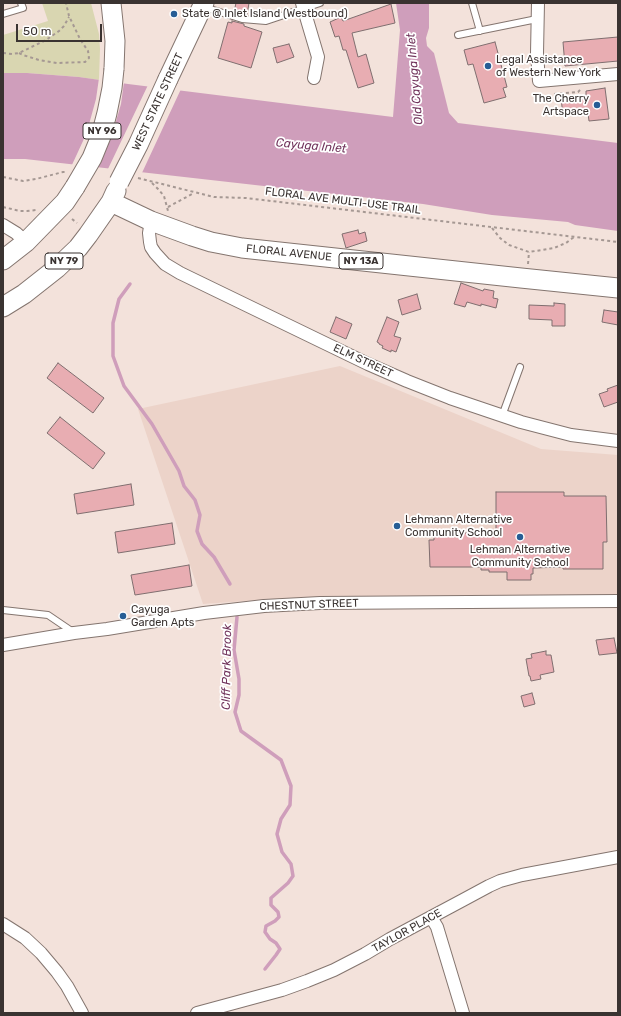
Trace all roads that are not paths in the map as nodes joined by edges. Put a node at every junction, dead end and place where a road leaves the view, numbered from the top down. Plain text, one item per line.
1 (21, 3) edge
2 (111, 3) edge
3 (320, 3) edge
4 (472, 3) edge
5 (538, 3) edge
6 (203, 5) edge
7 (303, 5) edge
8 (3, 14) edge
9 (537, 19) junction
10 (480, 30) junction
11 (458, 35) dead end
12 (618, 74) edge
13 (314, 78) dead end
14 (111, 202) junction
15 (151, 221) junction
16 (3, 225) edge
17 (26, 242) junction
18 (3, 260) edge
19 (618, 288) edge
20 (3, 307) edge
21 (520, 367) dead end
22 (502, 416) junction
23 (618, 441) edge
24 (618, 601) edge
25 (3, 610) edge
26 (74, 633) junction
27 (3, 645) edge
28 (618, 857) edge
29 (431, 917) junction
30 (3, 924) edge
31 (82, 1013) edge
32 (197, 1013) edge
33 (463, 1013) edge

1 - 8 lane
2 - 17 main road, NY 96, bridge
3 - 7 lane
4 - 10 lane
5 - 9 street
6 - 7 lane
6 - 14 main road, WEST STATE STREET / NY 79, bridge
7 - 13 street
9 - 10 lane
9 - 12 street
10 - 11 lane
14 - 15 main road, FLORAL AVENUE / NY 13A
14 - 20 main road, NY 79
15 - 19 main road, FLORAL AVENUE / NY 13A
15 - 22 street, ELM STREET
16 - 17 street
17 - 18 main road, NY 96
21 - 22 lane
22 - 23 street, ELM STREET
24 - 26 street, CHESTNUT STREET
25 - 26 lane
26 - 27 street, CHESTNUT STREET
28 - 29 street, TAYLOR PLACE
29 - 32 street, TAYLOR PLACE
29 - 33 street
30 - 31 street

